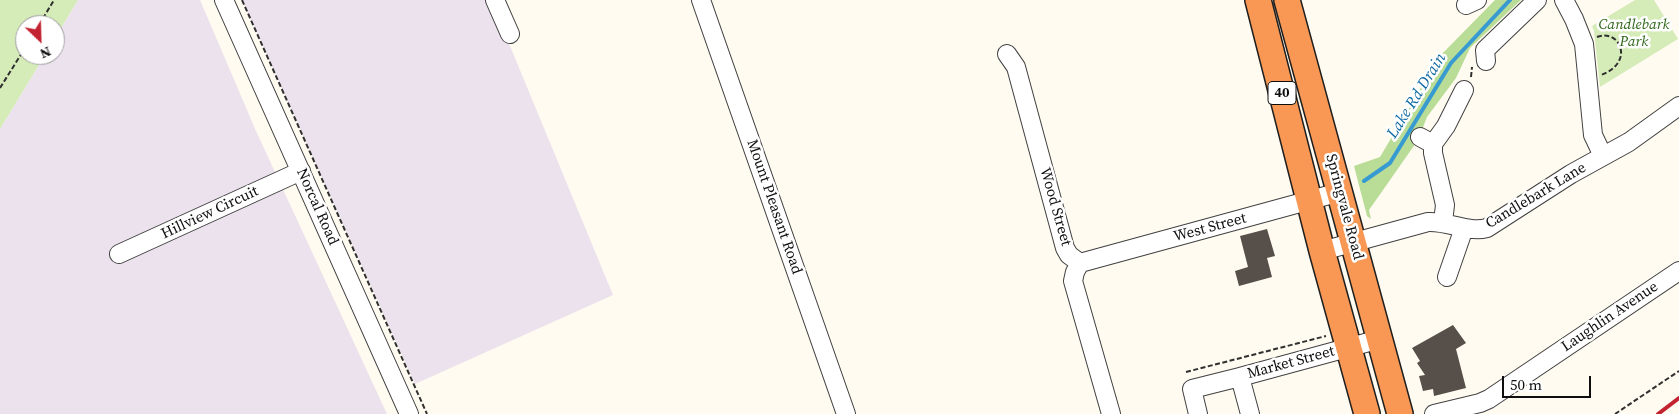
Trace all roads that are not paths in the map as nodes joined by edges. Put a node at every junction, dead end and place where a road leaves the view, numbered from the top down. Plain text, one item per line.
1 (224, 0) edge
2 (495, 0) edge
3 (701, 0) edge
4 (1258, 0) edge
5 (1287, 0) edge
6 (1537, 0) edge
7 (1564, 0) edge
8 (510, 34) dead end
9 (1483, 53) dead end
10 (1007, 54) dead end
11 (1464, 90) dead end
12 (1679, 106) edge
13 (1603, 156) junction
14 (301, 171) junction
15 (1340, 192) junction
16 (1309, 200) junction
17 (1443, 222) junction
18 (1464, 228) junction
19 (1354, 242) junction
20 (1322, 251) junction
21 (119, 254) dead end
22 (1080, 263) junction
23 (1679, 271) edge
24 (1447, 277) dead end
25 (1380, 339) junction
26 (1337, 342) junction
27 (1240, 377) junction
28 (1468, 410) edge
29 (407, 413) edge
30 (846, 414) edge
31 (1111, 414) edge
32 (1198, 414) edge
33 (1250, 414) edge
34 (1367, 414) edge
35 (1400, 414) edge
36 (1434, 414) edge

1 - 14 street, Norcal Road
2 - 8 street
3 - 30 street, Mount Pleasant Road
4 - 16 highway, Springvale Road / 40
5 - 15 highway, Springvale Road / 40
6 - 9 street
7 - 13 street
10 - 22 street, Wood Street
11 - 17 street
12 - 13 street, Candlebark Lane
13 - 18 street, Candlebark Lane
14 - 21 street, Hillview Circuit
14 - 29 street, Norcal Road
15 - 16 street, West Street
15 - 19 highway, Springvale Road / 40
16 - 20 highway, Springvale Road / 40
16 - 22 street, West Street
17 - 18 street, Candlebark Lane
17 - 19 street, Candlebark Lane
18 - 24 street
19 - 20 street, Candlebark Lane
19 - 25 highway, Springvale Road / 40
20 - 26 highway, Springvale Road / 40
22 - 31 street, Wood Street
23 - 28 street, Laughlin Avenue
25 - 26 street, Market Street
25 - 35 highway, Springvale Road / 40
26 - 27 street, Market Street
26 - 34 highway, Springvale Road / 40
27 - 32 street
27 - 33 street, Market Street
28 - 36 street, Laughlin Avenue

